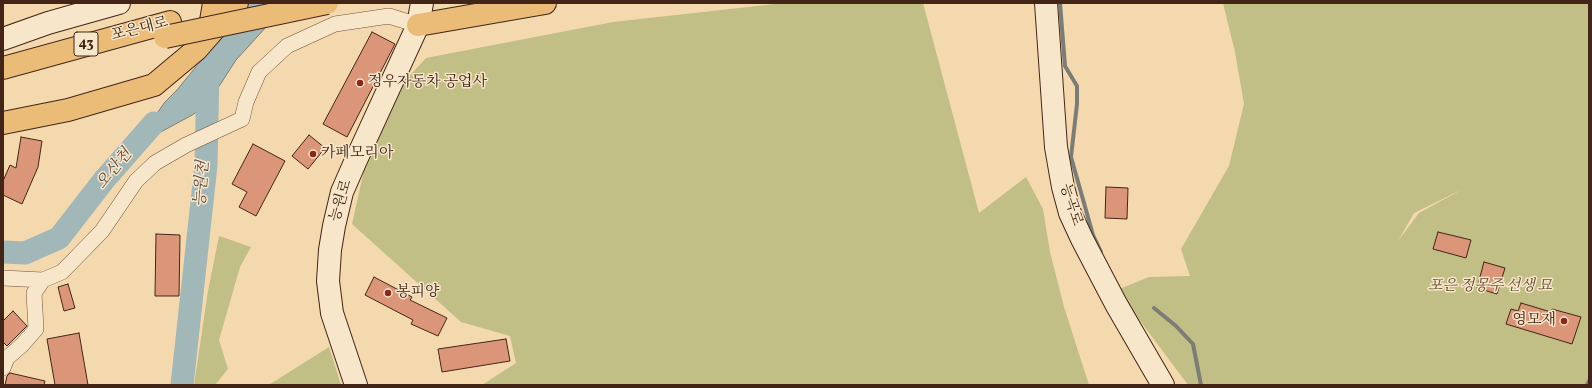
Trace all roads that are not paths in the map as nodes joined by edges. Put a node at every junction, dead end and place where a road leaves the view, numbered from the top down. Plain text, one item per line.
1 (119, 3) edge
2 (214, 3) edge
3 (237, 3) edge
4 (256, 3) edge
5 (327, 3) edge
6 (422, 3) edge
7 (544, 3) edge
8 (1046, 3) edge
9 (418, 25) junction
10 (168, 29) junction
11 (3, 39) edge
12 (203, 42) junction
13 (3, 68) edge
14 (3, 84) edge
15 (3, 123) edge
16 (3, 278) edge
17 (43, 280) junction
18 (3, 368) edge
19 (356, 385) edge
20 (1163, 385) edge

1 - 11 street
2 - 12 highway
3 - 12 highway
4 - 10 highway, 포은대로 / 43
5 - 10 highway, 43, bridge
6 - 9 street, 능원로
7 - 9 highway
8 - 20 street, 능곡로
9 - 17 street
9 - 19 street, 능원로
10 - 13 highway, 포은대로 / 43
10 - 14 highway, 포은대로 / 43
12 - 15 highway
16 - 17 street
17 - 18 street

